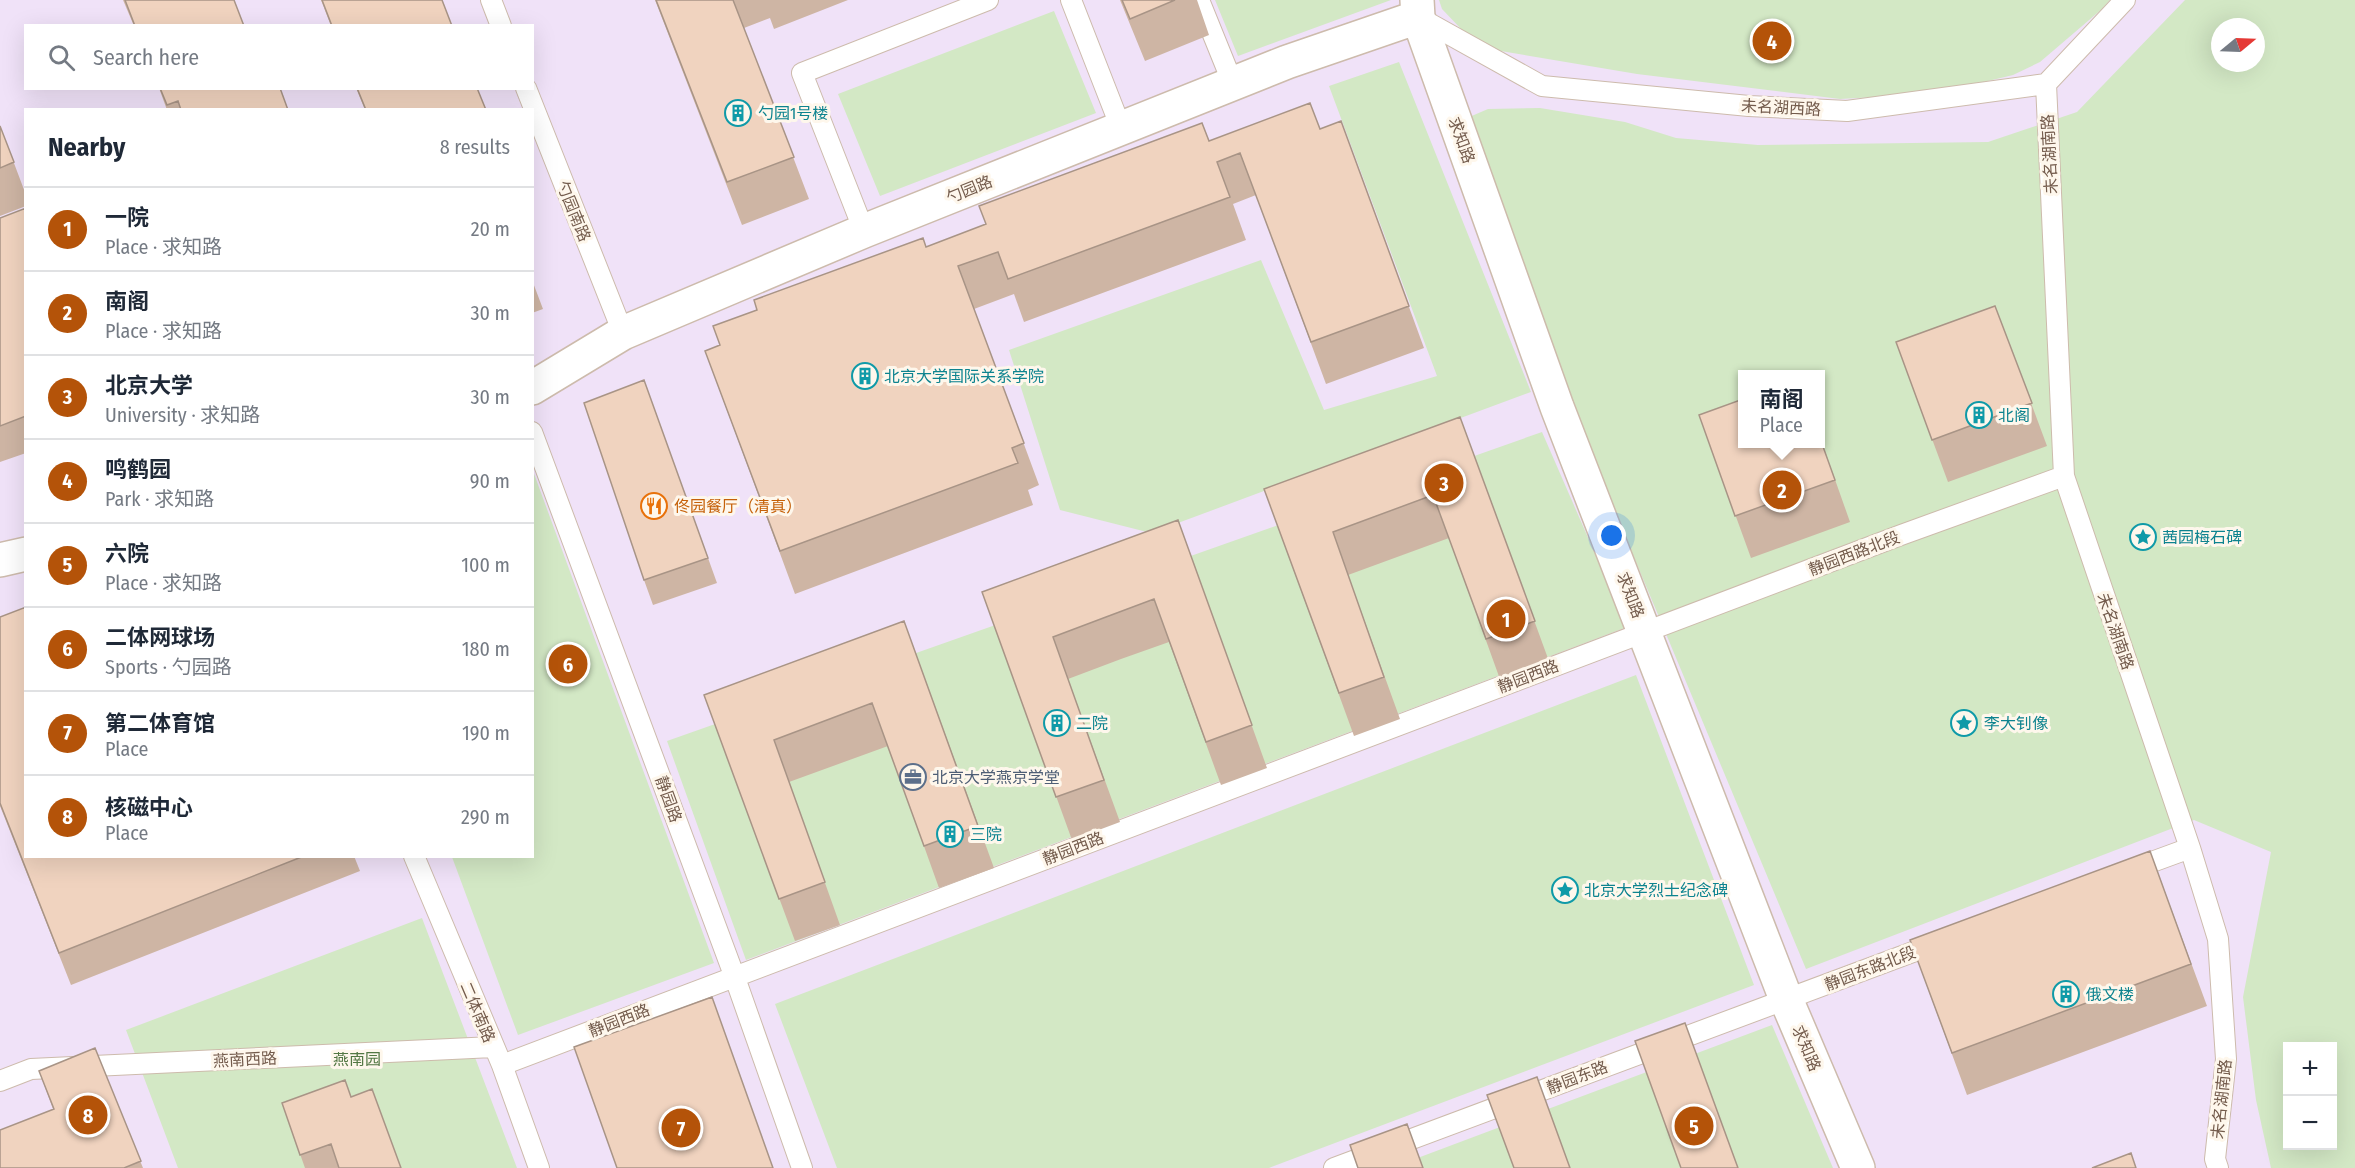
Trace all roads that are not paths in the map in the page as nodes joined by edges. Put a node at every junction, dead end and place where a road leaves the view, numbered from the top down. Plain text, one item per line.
1 (491, 0) edge
2 (988, 0) edge
3 (1071, 0) edge
4 (1199, 0) edge
5 (2126, 0) edge
6 (1417, 8) edge
7 (500, 24) edge
8 (1233, 84) junction
9 (2046, 84) junction
10 (527, 90) edge
11 (534, 108) edge
12 (534, 108) edge
13 (1121, 128) junction
14 (864, 231) junction
15 (623, 333) junction
16 (534, 387) edge
17 (534, 437) edge
18 (2064, 476) junction
19 (24, 554) edge
20 (0, 560) edge
21 (1646, 632) junction
22 (2190, 848) junction
23 (415, 858) edge
24 (2112, 877) edge
25 (1959, 935) edge
26 (734, 975) junction
27 (1786, 999) junction
28 (493, 1047) junction
29 (502, 1065) junction
30 (0, 1081) edge
31 (539, 1168) edge
32 (802, 1168) edge
33 (1334, 1168) edge
34 (1858, 1168) edge
35 (2218, 1168) edge

1 - 7 lane
2 - 14 lane
3 - 13 lane
4 - 8 lane
5 - 9 lane
6 - 8 street, 勺园路
6 - 9 lane, 未名湖西路
6 - 21 street, 求知路
8 - 13 street, 勺园路
9 - 18 lane, 未名湖南路
10 - 12 lane, 勺园南路
11 - 15 lane, 勺园南路
13 - 14 street, 勺园路
14 - 15 street, 勺园路
15 - 16 street, 勺园路
17 - 26 lane, 静园路
18 - 21 lane, 静园西路北段
18 - 22 lane, 未名湖南路
19 - 20 street
21 - 26 lane, 静园西路
21 - 27 street, 求知路
22 - 24 lane
22 - 35 lane, 未名湖南路
23 - 28 lane, 二体南路
25 - 27 lane, 静园东路北段
26 - 29 lane, 静园西路
26 - 32 lane, 静园路
27 - 33 lane, 静园东路
27 - 34 street, 求知路
28 - 29 lane, 二体南路
28 - 30 lane, 燕南西路
29 - 31 lane, 二体南路

